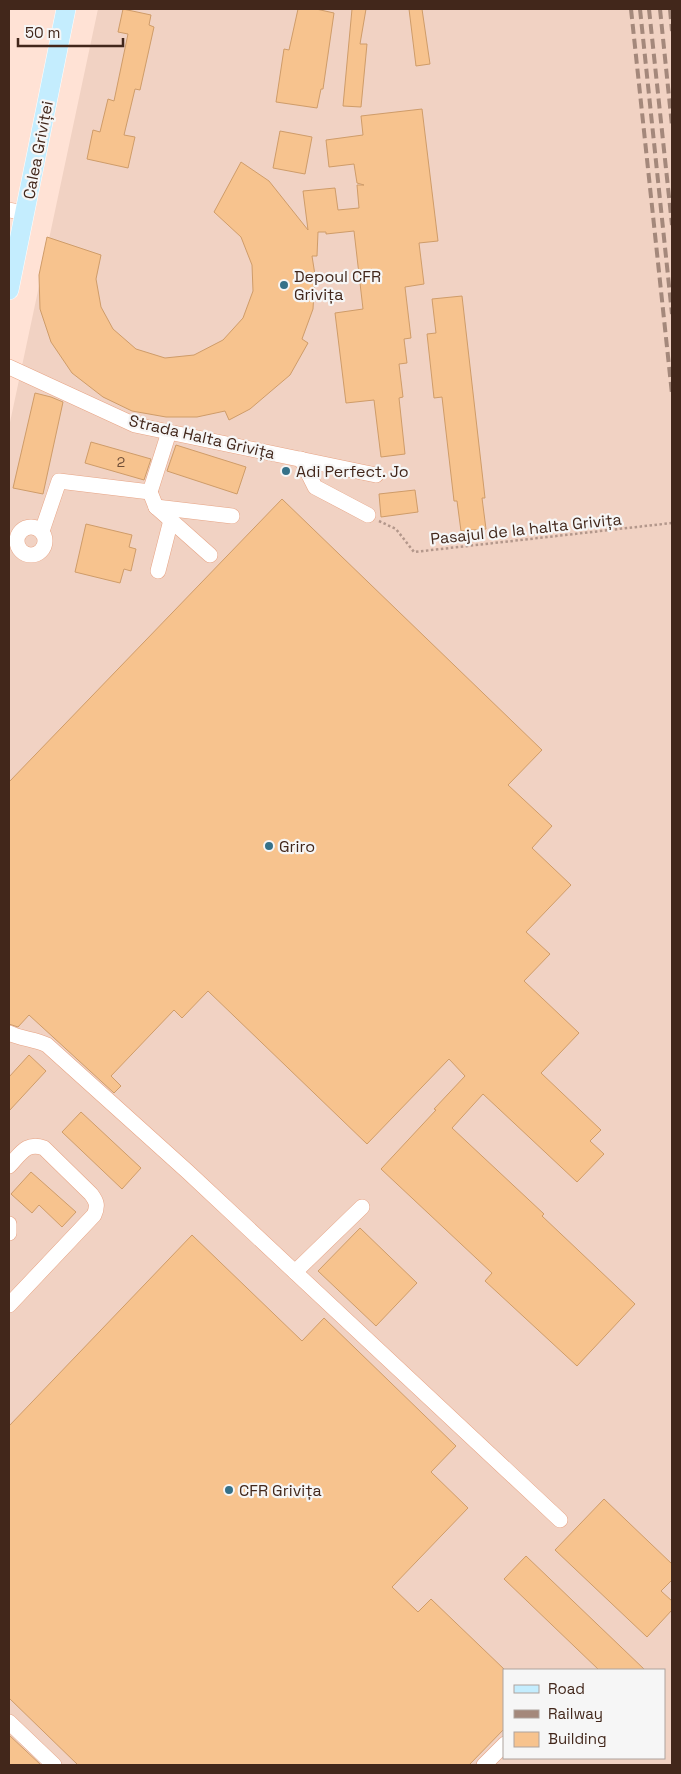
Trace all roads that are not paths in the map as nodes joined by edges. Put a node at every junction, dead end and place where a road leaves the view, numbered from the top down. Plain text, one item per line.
1 (66, 9) edge
2 (17, 212) edge
3 (9, 290) edge
4 (9, 366) edge
5 (169, 432) junction
6 (301, 459) junction
7 (376, 474) dead end
8 (150, 492) junction
9 (156, 507) junction
10 (368, 515) road end
11 (232, 516) dead end
12 (171, 520) junction
13 (42, 531) junction
14 (13, 537) edge
15 (210, 555) dead end
16 (158, 571) dead end
17 (9, 1033) edge
18 (9, 1166) edge
19 (362, 1207) dead end
20 (9, 1224) edge
21 (9, 1233) edge
22 (295, 1272) junction
23 (9, 1305) edge
24 (560, 1520) dead end
25 (9, 1722) edge
26 (503, 1746) edge
27 (54, 1765) edge
28 (484, 1765) edge

1 - 2 main road, Calea Griviței
2 - 3 main road, Calea Griviței
4 - 5 street, Strada Halta Grivița
5 - 6 street, Strada Halta Grivița
5 - 8 street
6 - 7 street, Strada Halta Grivița
6 - 10 street
8 - 9 street
8 - 13 street
9 - 11 street
9 - 12 street
12 - 15 street
12 - 16 street
13 - 14 street
13 - 14 street
17 - 22 street
18 - 23 street
19 - 22 street
20 - 21 street
22 - 24 street
25 - 27 street
26 - 28 street

